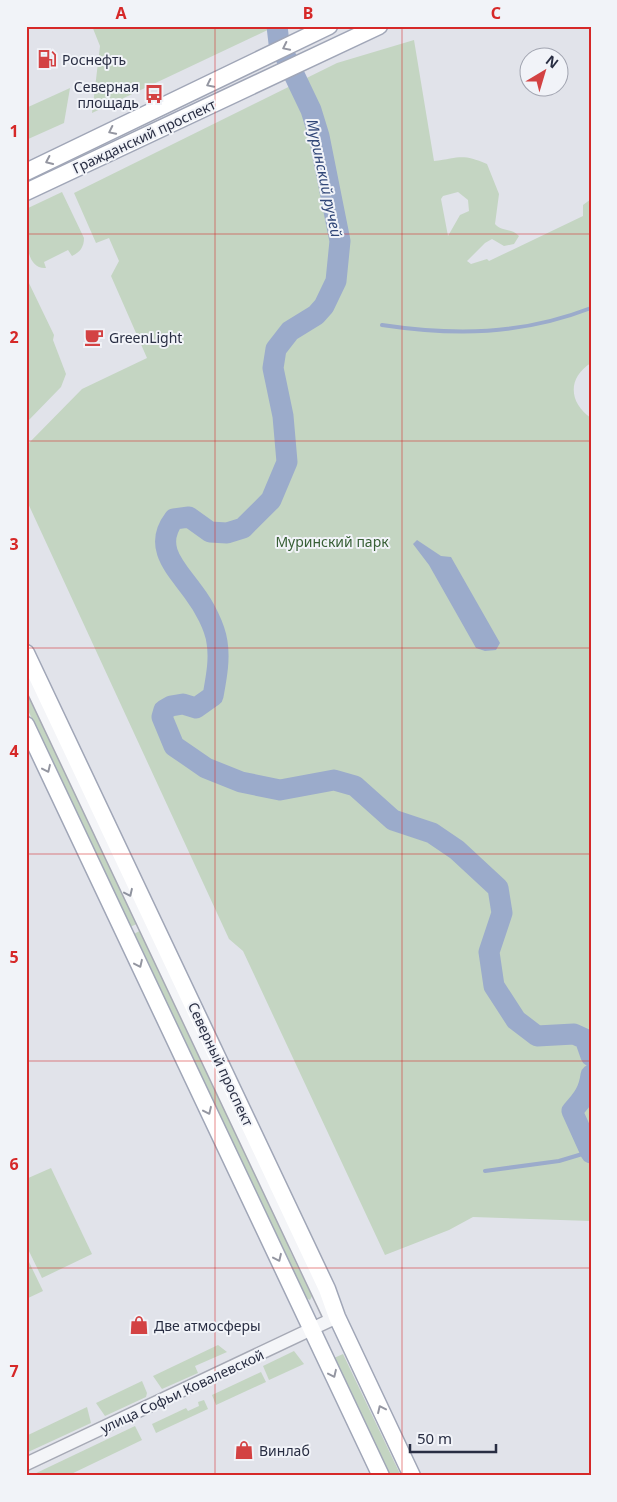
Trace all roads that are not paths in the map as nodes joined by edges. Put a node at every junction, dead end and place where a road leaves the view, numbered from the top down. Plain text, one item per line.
1 (379, 26) edge
2 (323, 29) edge
3 (26, 172) edge
4 (26, 192) edge
5 (26, 653) edge
6 (26, 675) edge
7 (26, 725) edge
8 (334, 1319) junction
9 (312, 1330) junction
10 (26, 1464) edge
11 (381, 1476) edge
12 (412, 1476) edge

1 - 4 main road, Гражданский проспект
2 -> 3 main road, Гражданский проспект
5 - 8 main road, Северный проспект
6 -> 8 street, Северный проспект
7 -> 9 main road
8 - 9 street, улица Софьи Ковалевской
12 -> 8 main road, Северный проспект
9 - 10 street, улица Софьи Ковалевской
9 -> 11 main road

